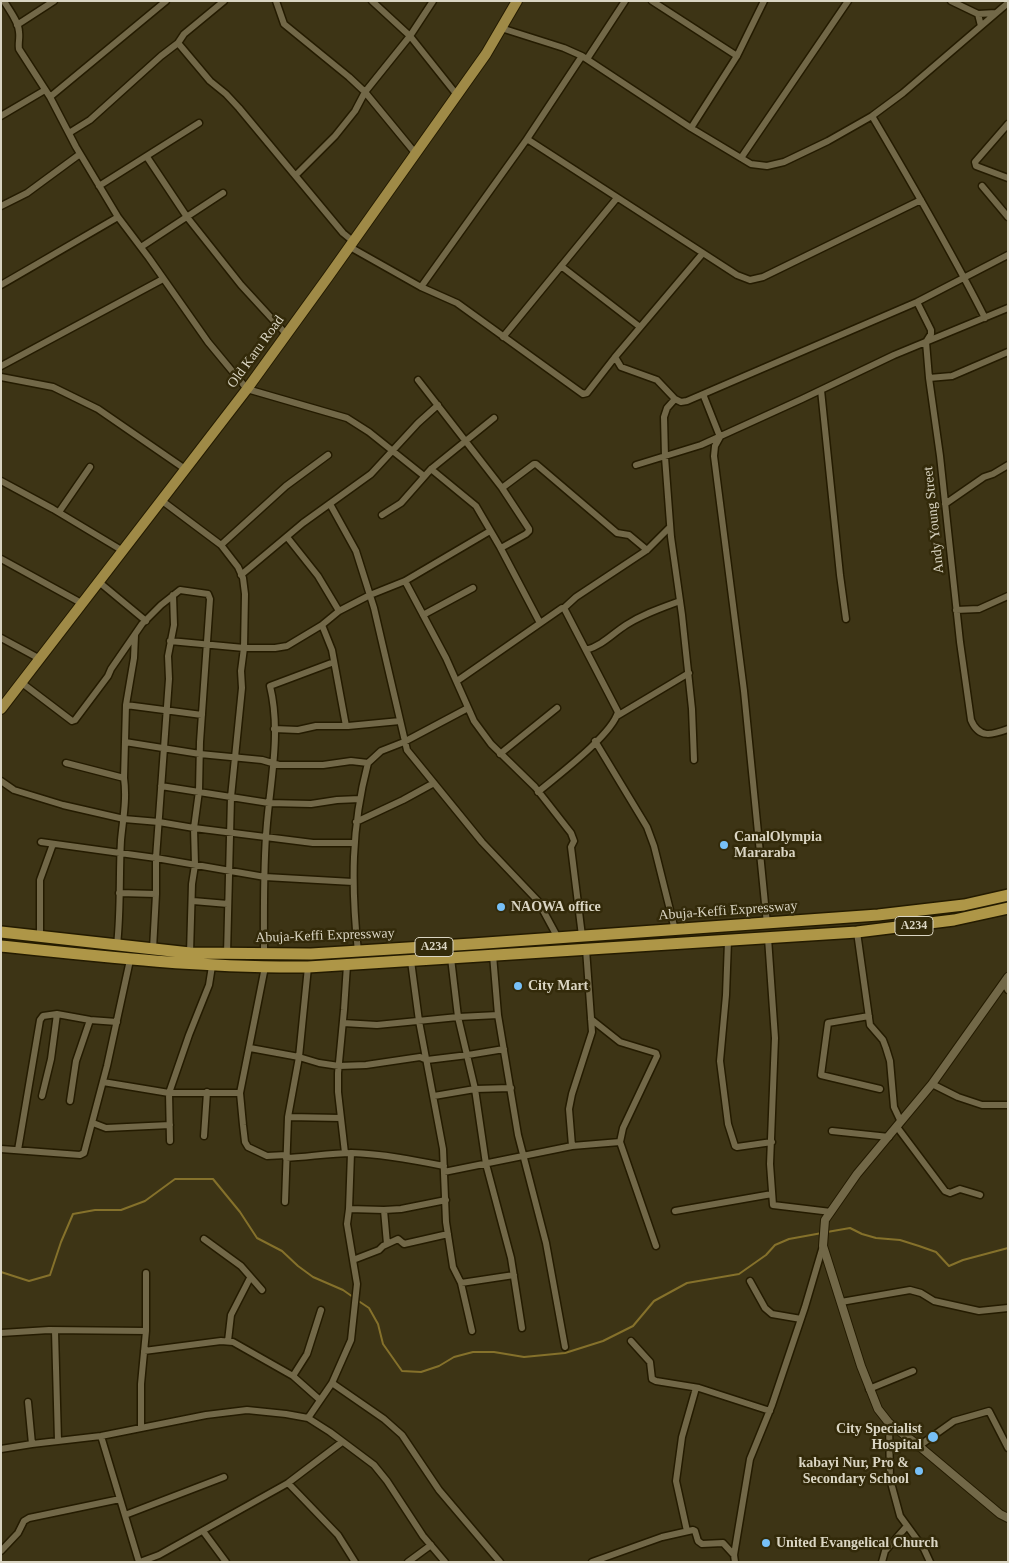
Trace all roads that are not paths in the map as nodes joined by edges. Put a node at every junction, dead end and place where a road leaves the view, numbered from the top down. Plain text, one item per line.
1 (4, 1) edge
2 (54, 1) edge
3 (166, 1) edge
4 (224, 1) edge
5 (276, 1) edge
6 (372, 1) edge
7 (433, 1) edge
8 (517, 1) edge
9 (626, 1) edge
10 (652, 1) edge
11 (764, 1) edge
12 (848, 1) edge
13 (951, 1) edge
14 (1008, 3) edge
15 (996, 13) junction
16 (978, 14) junction
17 (17, 25) junction
18 (981, 26) junction
19 (501, 28) junction
20 (410, 36) junction
21 (178, 43) junction
22 (737, 56) junction
23 (584, 57) junction
24 (45, 90) junction
25 (365, 92) junction
26 (457, 96) junction
27 (50, 97) junction
28 (1, 116) edge
29 (872, 116) junction
30 (199, 124) dead end
31 (1008, 124) edge
32 (691, 128) junction
33 (69, 134) junction
34 (527, 139) junction
35 (80, 154) junction
36 (416, 154) junction
37 (147, 157) junction
38 (741, 158) junction
39 (296, 175) junction
40 (1008, 178) edge
41 (99, 186) junction
42 (982, 186) dead end
43 (223, 193) dead end
44 (617, 198) junction
45 (921, 200) junction
46 (1, 206) edge
47 (118, 216) junction
48 (187, 217) junction
49 (1008, 217) edge
50 (352, 245) junction
51 (140, 246) junction
52 (703, 253) junction
53 (1008, 255) edge
54 (561, 266) junction
55 (163, 278) junction
56 (965, 278) junction
57 (1, 285) edge
58 (421, 287) junction
59 (917, 302) junction
60 (1008, 308) edge
61 (985, 318) junction
62 (640, 327) junction
63 (286, 334) junction
64 (503, 337) junction
65 (926, 342) junction
66 (1008, 352) edge
67 (615, 358) junction
68 (1, 366) edge
69 (1, 377) edge
70 (929, 378) junction
71 (418, 380) dead end
72 (247, 389) junction
73 (821, 390) junction
74 (703, 394) junction
75 (675, 399) junction
76 (438, 405) junction
77 (494, 418) dead end
78 (720, 437) junction
79 (465, 439) junction
80 (392, 450) junction
81 (328, 455) dead end
82 (665, 457) junction
83 (636, 465) dead end
84 (1008, 465) edge
85 (90, 468) dead end
86 (185, 469) junction
87 (431, 469) junction
88 (424, 476) junction
89 (1, 480) edge
90 (502, 488) junction
91 (161, 500) junction
92 (330, 504) junction
93 (945, 504) junction
94 (59, 512) junction
95 (382, 515) dead end
96 (670, 527) junction
97 (490, 531) junction
98 (287, 537) junction
99 (221, 545) junction
100 (501, 548) junction
101 (647, 550) junction
102 (123, 551) junction
103 (1, 559) edge
104 (241, 575) junction
105 (405, 581) junction
106 (99, 582) junction
107 (473, 588) dead end
108 (173, 595) junction
109 (370, 595) junction
110 (1008, 596) edge
111 (680, 601) junction
112 (83, 604) junction
113 (564, 608) junction
114 (956, 610) junction
115 (338, 611) junction
116 (423, 615) junction
117 (846, 619) dead end
118 (146, 621) junction
119 (540, 624) junction
120 (322, 625) junction
121 (135, 634) junction
122 (1, 638) edge
123 (170, 641) junction
124 (208, 644) junction
125 (244, 648) junction
126 (586, 650) junction
127 (40, 659) junction
128 (334, 662) junction
129 (688, 673) junction
130 (457, 682) junction
131 (22, 683) junction
132 (126, 706) junction
133 (468, 708) junction
134 (557, 708) dead end
135 (1, 709) edge
136 (167, 711) junction
137 (202, 716) junction
138 (617, 716) junction
139 (400, 721) junction
140 (346, 726) junction
141 (274, 729) junction
142 (1008, 729) edge
143 (596, 741) junction
144 (126, 742) junction
145 (404, 742) junction
146 (165, 749) junction
147 (200, 754) junction
148 (500, 754) junction
149 (236, 757) junction
150 (694, 760) dead end
151 (273, 763) junction
152 (368, 763) junction
153 (66, 764) dead end
154 (124, 778) junction
155 (1, 781) edge
156 (434, 783) junction
157 (161, 786) junction
158 (199, 791) junction
159 (538, 792) junction
160 (231, 797) junction
161 (360, 799) junction
162 (269, 803) junction
163 (124, 818) junction
164 (159, 822) junction
165 (356, 822) junction
166 (194, 828) junction
167 (230, 832) junction
168 (266, 838) junction
169 (41, 842) dead end
170 (354, 843) junction
171 (53, 844) junction
172 (121, 854) junction
173 (156, 858) junction
174 (195, 865) junction
175 (229, 870) junction
176 (265, 877) junction
177 (353, 882) junction
178 (119, 893) junction
179 (156, 894) junction
180 (1008, 895) edge
181 (193, 901) junction
182 (228, 904) junction
183 (1008, 908) edge
184 (767, 924) junction
185 (675, 930) junction
186 (1, 932) edge
187 (857, 932) junction
188 (40, 936) junction
189 (582, 936) junction
190 (558, 938) junction
191 (768, 938) junction
192 (728, 940) junction
193 (117, 945) junction
194 (1, 946) edge
195 (153, 949) junction
196 (586, 949) junction
197 (358, 952) junction
198 (190, 953) junction
199 (227, 954) junction
200 (264, 954) junction
201 (493, 955) junction
202 (451, 958) junction
203 (130, 960) junction
204 (411, 961) junction
205 (347, 965) junction
206 (212, 966) junction
207 (265, 967) junction
208 (308, 967) junction
209 (1006, 983) edge
210 (56, 1014) junction
211 (498, 1015) junction
212 (869, 1016) junction
213 (458, 1017) junction
214 (591, 1019) junction
215 (90, 1020) junction
216 (419, 1020) junction
217 (116, 1022) junction
218 (343, 1023) junction
219 (250, 1048) junction
220 (504, 1048) junction
221 (468, 1055) junction
222 (299, 1057) junction
223 (427, 1060) junction
224 (339, 1066) junction
225 (103, 1082) junction
226 (932, 1084) junction
227 (511, 1088) junction
228 (475, 1089) junction
229 (880, 1089) dead end
230 (207, 1092) junction
231 (169, 1093) junction
232 (240, 1093) junction
233 (42, 1096) dead end
234 (434, 1096) junction
235 (70, 1101) dead end
236 (1008, 1105) edge
237 (288, 1116) junction
238 (341, 1118) junction
239 (93, 1123) junction
240 (170, 1125) junction
241 (899, 1125) junction
242 (832, 1131) dead end
243 (204, 1136) dead end
244 (889, 1137) junction
245 (170, 1141) dead end
246 (620, 1142) junction
247 (772, 1142) junction
248 (572, 1146) junction
249 (1, 1149) edge
250 (18, 1150) junction
251 (348, 1153) junction
252 (286, 1156) junction
253 (523, 1156) junction
254 (486, 1164) junction
255 (444, 1169) junction
256 (772, 1194) junction
257 (980, 1195) dead end
258 (446, 1200) junction
259 (285, 1202) dead end
260 (349, 1209) junction
261 (384, 1210) junction
262 (675, 1211) dead end
263 (831, 1212) junction
264 (448, 1234) junction
265 (204, 1239) dead end
266 (387, 1244) junction
267 (656, 1246) dead end
268 (823, 1246) junction
269 (353, 1260) junction
270 (146, 1274) dead end
271 (514, 1275) junction
272 (250, 1278) junction
273 (750, 1281) dead end
274 (461, 1284) junction
275 (262, 1290) dead end
276 (841, 1302) junction
277 (1008, 1308) edge
278 (321, 1310) dead end
279 (801, 1319) junction
280 (522, 1328) dead end
281 (56, 1331) junction
282 (146, 1331) junction
283 (472, 1331) dead end
284 (1, 1333) edge
285 (228, 1341) junction
286 (631, 1341) dead end
287 (565, 1347) dead end
288 (144, 1351) junction
289 (913, 1371) dead end
290 (293, 1376) junction
291 (332, 1383) junction
292 (696, 1388) junction
293 (869, 1389) junction
294 (320, 1400) junction
295 (28, 1402) dead end
296 (770, 1412) junction
297 (308, 1418) junction
298 (889, 1423) junction
299 (141, 1428) junction
300 (101, 1436) junction
301 (58, 1441) junction
302 (342, 1442) junction
303 (32, 1444) junction
304 (919, 1446) junction
305 (1008, 1448) edge
306 (1, 1450) edge
307 (224, 1477) dead end
308 (288, 1483) junction
309 (120, 1499) junction
310 (125, 1515) junction
311 (1008, 1518) edge
312 (907, 1526) junction
313 (203, 1531) junction
314 (687, 1531) junction
315 (431, 1545) junction
316 (1, 1551) edge
317 (734, 1559) edge
318 (140, 1562) edge
319 (226, 1562) edge
320 (355, 1562) edge
321 (408, 1562) edge
322 (445, 1562) edge
323 (500, 1562) edge
324 (592, 1562) edge
325 (882, 1562) edge
326 (930, 1562) edge

1 - 17 street
2 - 17 street
3 - 27 street
4 - 21 street
5 - 25 street
6 - 20 street
7 - 20 street
8 - 19 main road, Old Karu Road
9 - 23 street
10 - 22 street
11 - 22 street
12 - 38 street
13 - 16 street
14 - 15 street
15 - 16 street
15 - 18 street
16 - 18 street
17 - 24 street
18 - 29 street
19 - 23 street
19 - 26 main road, Old Karu Road
20 - 25 street
20 - 26 street
21 - 33 street
21 - 39 street
22 - 32 street
23 - 32 street
23 - 34 street
24 - 27 street
24 - 28 street
25 - 36 street
25 - 39 street
26 - 36 main road, Old Karu Road
27 - 33 street
29 - 38 street
29 - 45 street
30 - 37 street
31 - 40 street
32 - 38 street
33 - 35 street
34 - 44 street
34 - 58 street
35 - 41 street
35 - 46 street
36 - 50 main road, Old Karu Road
37 - 41 street
37 - 48 street
39 - 50 street
41 - 47 street
42 - 49 street
43 - 48 street
44 - 52 street
44 - 54 street
45 - 52 street
45 - 56 street
47 - 51 street
47 - 57 street
48 - 51 street
48 - 63 street
50 - 58 street
50 - 63 main road, Old Karu Road
51 - 55 street
52 - 62 street
53 - 56 street
54 - 62 street
54 - 64 street
55 - 68 street
55 - 72 street
56 - 59 street
56 - 61 street
58 - 64 street
59 - 65 street, Andy Young Street
59 - 74 street
60 - 61 street
61 - 65 street
62 - 67 street
63 - 72 main road, Old Karu Road
64 - 67 street
65 - 70 street, Andy Young Street
65 - 73 street
66 - 70 street
67 - 75 street
69 - 86 street
70 - 93 street, Andy Young Street
71 - 76 street
72 - 80 street
72 - 86 main road, Old Karu Road
73 - 78 street
73 - 117 street
74 - 75 street
74 - 78 street
75 - 82 street
76 - 79 street
76 - 80 street
77 - 79 street
78 - 82 street
78 - 184 street
79 - 87 street
79 - 90 street
80 - 88 street
80 - 92 street
81 - 99 street
82 - 83 street
82 - 96 street
84 - 93 street
85 - 94 street
86 - 91 main road, Old Karu Road
87 - 88 street
87 - 97 street
88 - 95 street
89 - 94 street
90 - 100 street
90 - 101 street
91 - 99 street
91 - 102 main road, Old Karu Road
92 - 98 street
92 - 109 street
93 - 114 street, Andy Young Street
94 - 102 street
96 - 101 street
96 - 111 street
97 - 100 street
97 - 105 street
98 - 104 street
98 - 115 street
99 - 104 street
100 - 119 street
101 - 113 street
102 - 106 main road, Old Karu Road
103 - 112 street
104 - 125 street
105 - 109 street
105 - 116 street
106 - 112 main road, Old Karu Road
106 - 118 street
107 - 116 street
108 - 118 street
108 - 123 street
108 - 124 street
109 - 115 street
109 - 139 street
110 - 114 street
111 - 126 street
111 - 129 street
112 - 127 main road, Old Karu Road
113 - 119 street
113 - 126 street
114 - 142 street, Andy Young Street
115 - 120 street
116 - 130 street
118 - 121 street
119 - 130 street
120 - 125 street
120 - 128 street
121 - 131 street
121 - 132 street
122 - 127 street
123 - 124 street
123 - 136 street
124 - 125 street
124 - 137 street
125 - 149 street
126 - 138 street
127 - 131 main road, Old Karu Road
128 - 140 street
128 - 141 street
129 - 138 street
129 - 150 street
130 - 133 street
131 - 135 main road, Old Karu Road
132 - 136 street
132 - 144 street
133 - 145 street
133 - 148 street
134 - 148 street
136 - 137 street
136 - 146 street
137 - 147 street
138 - 143 street
139 - 140 street
139 - 145 street
140 - 141 street
141 - 151 street
143 - 159 street
143 - 185 street
144 - 146 street
144 - 154 street
145 - 152 street
145 - 156 street
146 - 147 street
146 - 157 street
147 - 149 street
147 - 158 street
148 - 159 street
149 - 151 street
149 - 160 street
151 - 152 street
151 - 162 street
152 - 161 street
153 - 154 street
154 - 163 street
155 - 163 street
156 - 165 street
156 - 190 street
157 - 158 street
157 - 164 street
158 - 160 street
158 - 166 street
159 - 189 street
160 - 162 street
160 - 167 street
161 - 162 street
161 - 165 street
162 - 168 street
163 - 164 street
163 - 172 street
164 - 166 street
164 - 173 street
165 - 170 street
166 - 167 street
166 - 174 street
167 - 168 street
167 - 175 street
168 - 170 street
168 - 176 street
169 - 171 street
170 - 177 street
171 - 172 street
171 - 188 street
172 - 173 street
172 - 178 street
173 - 174 street
173 - 179 street
174 - 175 street
174 - 181 street
175 - 176 street
175 - 182 street
176 - 177 street
176 - 200 street
177 - 197 street
178 - 179 street
178 - 193 street
179 - 195 street
180 - 184 highway, Abuja-Keffi Expressway / A234
181 - 182 street
181 - 198 street
182 - 199 street
183 - 187 highway, Abuja-Keffi Expressway / A234
184 - 185 highway, Abuja-Keffi Expressway / A234
185 - 189 highway, Abuja-Keffi Expressway / A234
186 - 188 highway, Abuja-Keffi Expressway / A234
187 - 191 highway, Abuja-Keffi Expressway / A234
187 - 212 street
188 - 193 highway, Abuja-Keffi Expressway / A234
189 - 190 highway, Abuja-Keffi Expressway / A234
190 - 197 highway, Abuja-Keffi Expressway / A234
191 - 192 highway, Abuja-Keffi Expressway / A234
191 - 247 street
192 - 196 highway, Abuja-Keffi Expressway / A234
192 - 247 street
193 - 195 highway, Abuja-Keffi Expressway / A234
194 - 203 highway, Abuja-Keffi Expressway / A234
195 - 198 highway, Abuja-Keffi Expressway / A234
196 - 201 highway, Abuja-Keffi Expressway / A234
196 - 214 street
197 - 200 highway, Abuja-Keffi Expressway / A234
198 - 199 highway, Abuja-Keffi Expressway / A234
199 - 200 highway, Abuja-Keffi Expressway / A234
201 - 202 highway, Abuja-Keffi Expressway / A234
201 - 211 street
202 - 204 highway, Abuja-Keffi Expressway / A234
202 - 213 street
203 - 206 highway, Abuja-Keffi Expressway / A234
203 - 217 street
204 - 205 highway, Abuja-Keffi Expressway / A234
204 - 216 street
205 - 208 highway, Abuja-Keffi Expressway / A234
205 - 218 street
206 - 207 highway, Abuja-Keffi Expressway / A234
206 - 231 street
207 - 208 highway, Abuja-Keffi Expressway / A234
207 - 219 street
208 - 222 street
209 - 226 street
210 - 215 street
210 - 233 street
210 - 250 street
211 - 213 street
211 - 220 street
212 - 229 street
212 - 241 street
213 - 216 street
213 - 221 street
214 - 246 street
214 - 248 street
215 - 217 street
215 - 235 street
216 - 218 street
216 - 223 street
217 - 225 street
218 - 224 street
219 - 222 street
219 - 232 street
220 - 221 street
220 - 227 street
221 - 223 street
221 - 228 street
222 - 224 street
222 - 237 street
223 - 224 street
223 - 234 street
224 - 238 street
225 - 231 street
225 - 239 street
226 - 236 street
226 - 241 street
227 - 228 street
227 - 253 street
228 - 234 street
228 - 254 street
230 - 231 street
230 - 232 street
230 - 243 street
231 - 240 street
232 - 252 street
234 - 255 street
237 - 238 street
237 - 252 street
238 - 251 street
239 - 240 street
239 - 250 street
240 - 245 street
241 - 244 street
241 - 257 street
242 - 244 street
244 - 263 street
246 - 248 street
246 - 267 street
247 - 256 street
248 - 253 street
249 - 250 street
251 - 252 street
251 - 255 street
251 - 260 street
252 - 259 street
253 - 254 street
253 - 287 street
254 - 255 street
254 - 271 street
255 - 258 street
256 - 262 street
256 - 263 street
258 - 261 street
258 - 264 street
260 - 261 street
260 - 269 street
261 - 266 street
263 - 268 street
264 - 266 street
264 - 274 street
265 - 272 street
266 - 269 street
268 - 276 street
268 - 279 street
269 - 291 street
270 - 282 street
271 - 274 street
271 - 280 street
272 - 275 street
272 - 285 street
273 - 279 street
274 - 283 street
276 - 277 street
276 - 293 street
278 - 290 street
279 - 296 street
281 - 282 street
281 - 284 street
281 - 301 street
282 - 288 street
285 - 288 street
285 - 290 street
286 - 292 street
288 - 299 street
289 - 293 street
290 - 294 street
291 - 294 street
291 - 323 street
292 - 296 street
292 - 314 street
293 - 298 street
294 - 297 street
295 - 303 street
296 - 317 street
297 - 299 street
297 - 302 street
298 - 304 street
298 - 312 street
299 - 300 street
300 - 301 street
300 - 309 street
301 - 303 street
302 - 308 street
302 - 315 street
303 - 306 street
304 - 305 street
304 - 311 street
307 - 310 street
308 - 313 street
308 - 320 street
309 - 310 street
309 - 316 street
310 - 318 street
312 - 325 street
312 - 326 street
313 - 318 street
313 - 319 street
314 - 317 street
314 - 324 street
315 - 321 street
315 - 322 street

